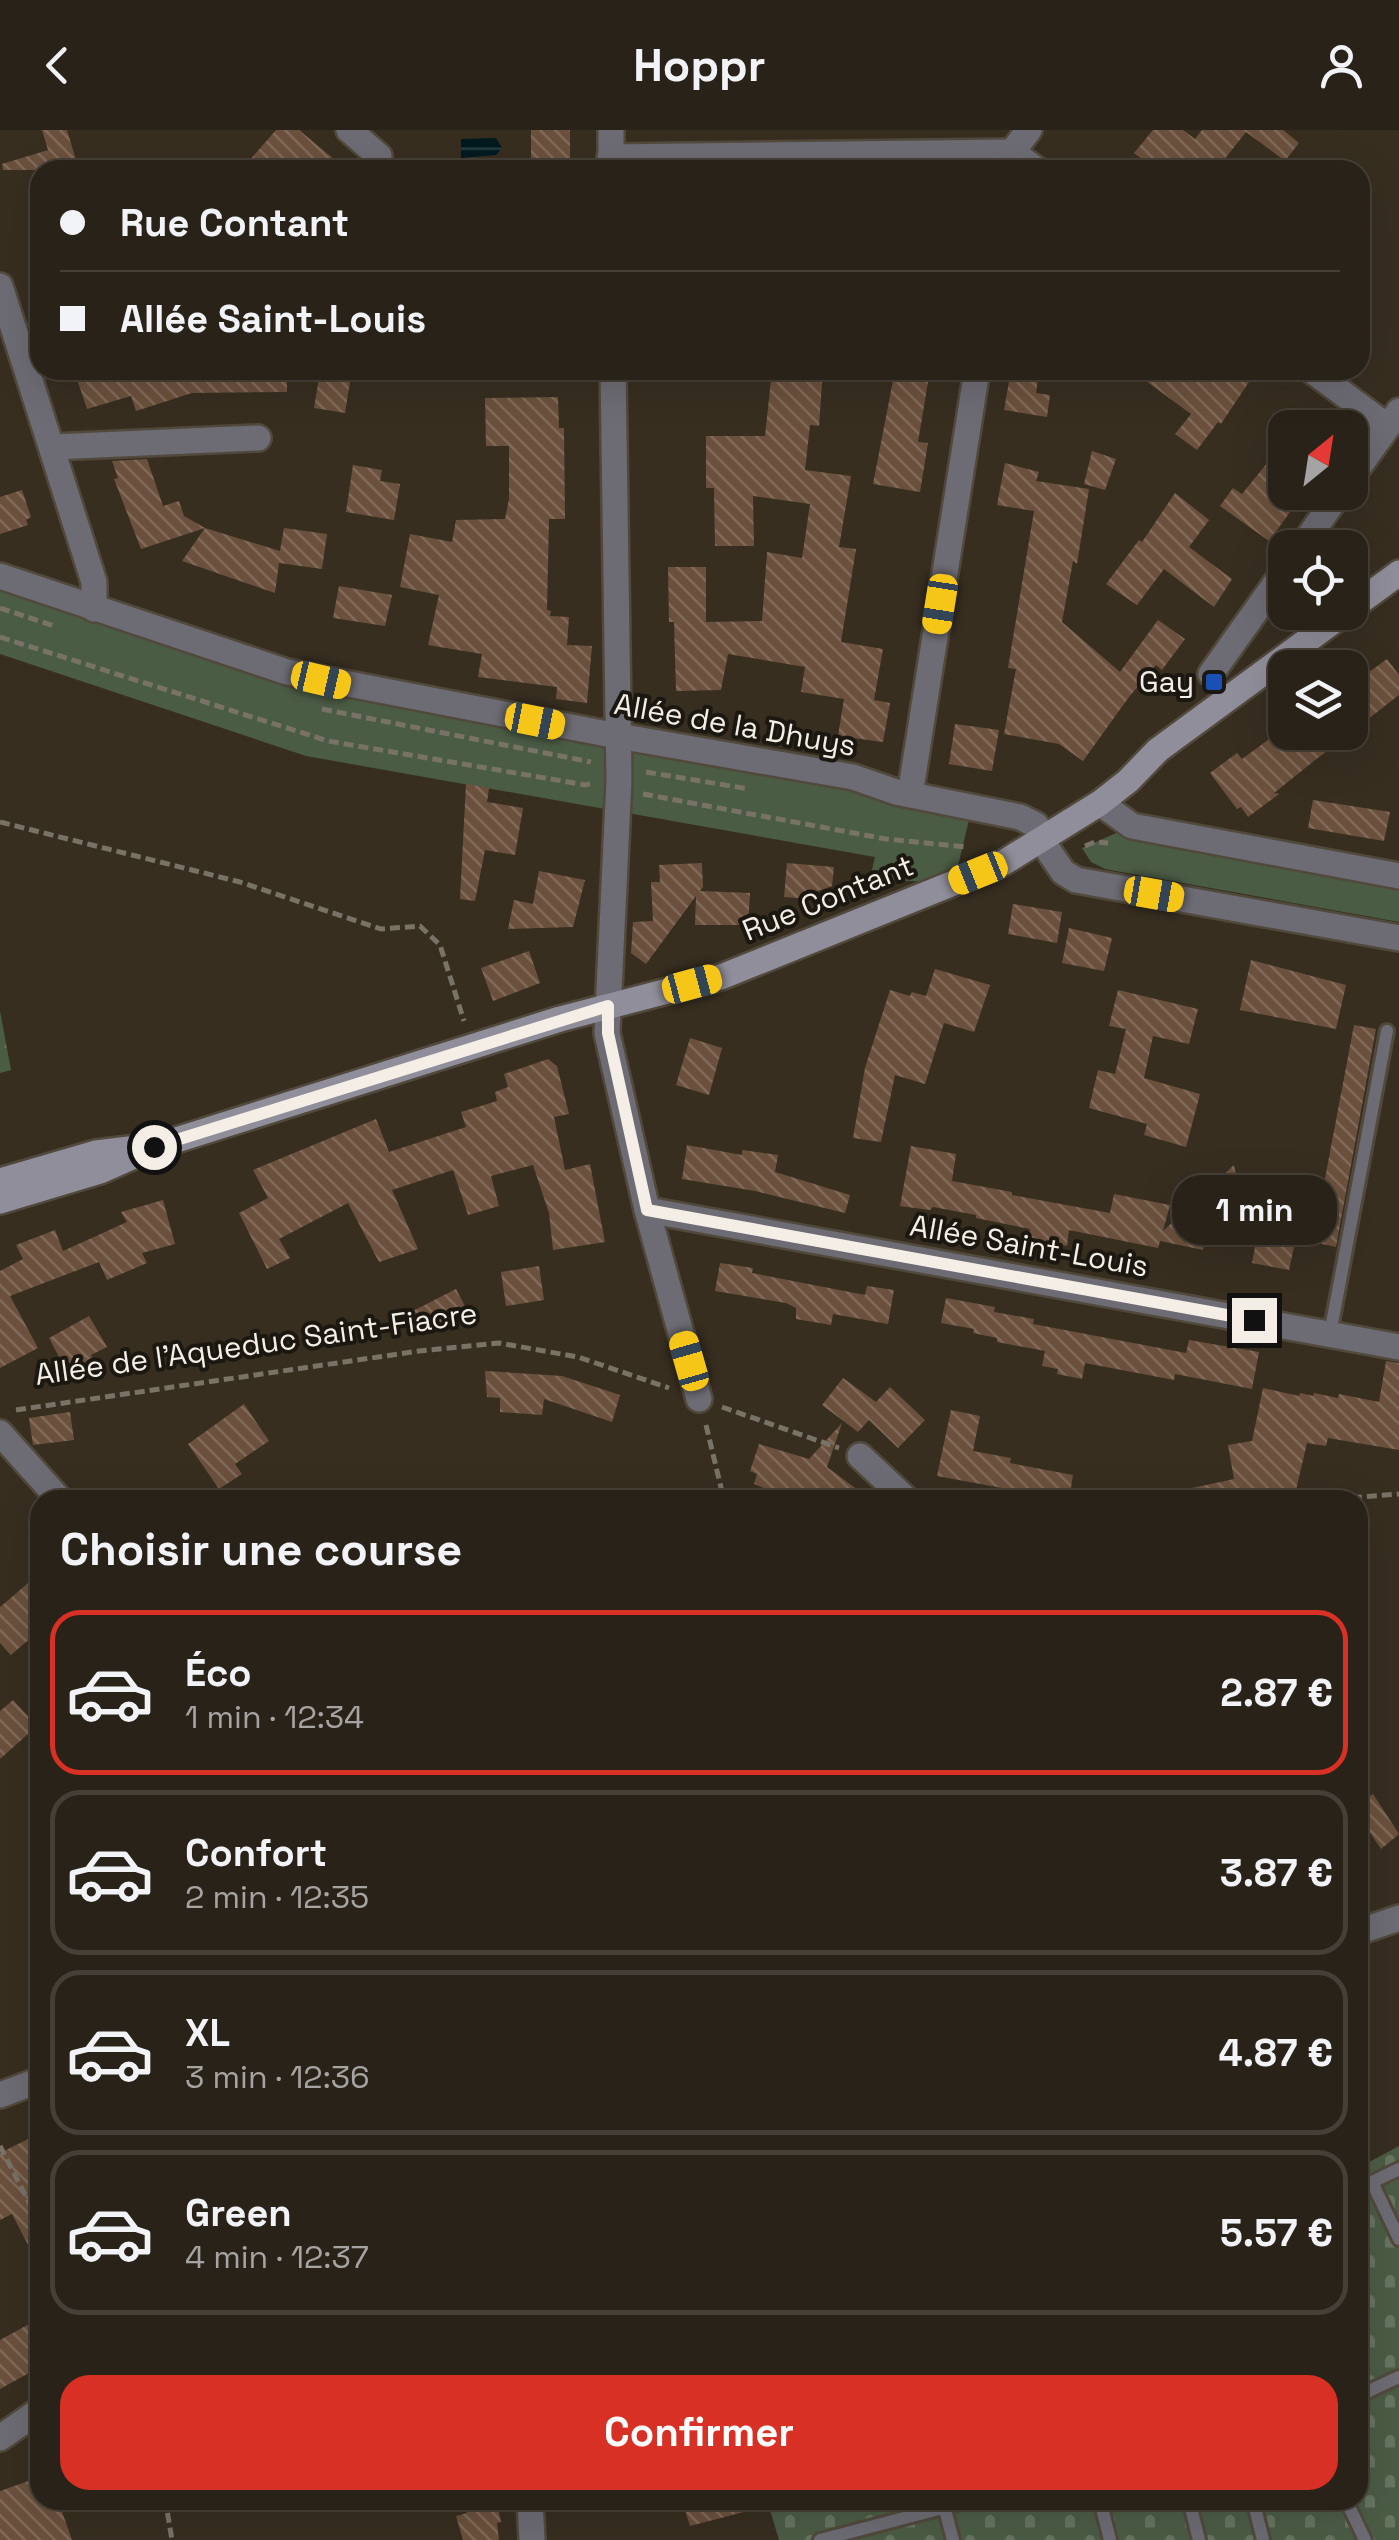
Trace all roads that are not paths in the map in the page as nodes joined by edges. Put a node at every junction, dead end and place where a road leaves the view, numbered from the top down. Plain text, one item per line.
1 (349, 130) edge
2 (610, 130) edge
3 (1029, 130) edge
4 (379, 156) dead end
5 (610, 160) edge
6 (1011, 160) edge
7 (0, 286) edge
8 (30, 377) edge
9 (31, 380) edge
10 (613, 380) edge
11 (975, 380) edge
12 (1327, 380) edge
13 (1393, 418) edge
14 (258, 438) dead end
15 (53, 447) junction
16 (1368, 453) edge
17 (1399, 574) edge
18 (0, 576) edge
19 (1268, 594) edge
20 (1368, 596) edge
21 (94, 608) junction
22 (1322, 630) edge
23 (1211, 674) dead end
24 (618, 736) junction
25 (910, 795) junction
26 (1100, 803) junction
27 (1044, 840) junction
28 (1399, 876) edge
29 (1399, 938) edge
30 (608, 1006) junction
31 (1386, 1031) dead end
32 (154, 1147) junction
33 (0, 1181) edge
34 (0, 1201) edge
35 (647, 1210) junction
36 (1330, 1334) junction
37 (1399, 1347) edge
38 (699, 1398) road end
39 (6, 1422) edge
40 (860, 1456) road end
41 (53, 1490) edge
42 (896, 1490) edge
43 (1399, 1918) edge
44 (1368, 1929) edge
45 (30, 2084) edge
46 (0, 2095) edge
47 (1399, 2170) edge
48 (1372, 2182) junction
49 (1368, 2184) edge
50 (1399, 2239) edge
51 (1399, 2377) edge
52 (1368, 2391) edge
53 (30, 2417) edge
54 (0, 2438) edge
55 (530, 2510) edge
56 (922, 2510) edge
57 (945, 2510) edge
58 (1102, 2510) edge
59 (1192, 2510) edge
60 (1256, 2510) edge
61 (1351, 2510) edge
62 (532, 2540) edge
63 (820, 2540) edge
64 (953, 2540) edge
65 (1110, 2540) edge
66 (1199, 2540) edge
67 (1263, 2540) edge
68 (1365, 2540) edge

1 - 4 street
2 - 5 street
3 - 6 street
7 - 8 street
9 - 15 street
10 - 24 street
11 - 25 street
12 - 13 street
13 - 16 street
14 - 15 street
15 - 21 street
17 - 20 main road, Rue Contant
18 - 21 street, Allée de la Dhuys
19 - 23 street
21 - 24 street, Allée de la Dhuys
22 - 26 main road, Rue Contant
24 - 25 street, Allée de la Dhuys
24 - 30 street
25 - 27 street, Allée de la Dhuys
26 - 27 main road, Rue Contant
26 - 28 street
27 - 29 street, Allée de la Dhuys
27 - 30 main road, Rue Contant
30 - 32 main road, Rue Contant
30 - 35 street
31 - 36 lane
32 - 33 main road, Rue Contant
32 - 34 main road, Rue Contant
35 - 36 street, Allée Saint-Louis
35 - 38 street
36 - 37 street, Allée Saint-Louis
39 - 41 street
40 - 42 street
43 - 44 street
45 - 46 street
47 - 48 lane
48 - 49 lane
48 - 50 lane
51 - 52 lane
53 - 54 street
55 - 62 street
56 - 63 lane
57 - 64 lane
58 - 65 lane
59 - 66 lane
60 - 67 lane
61 - 68 lane

